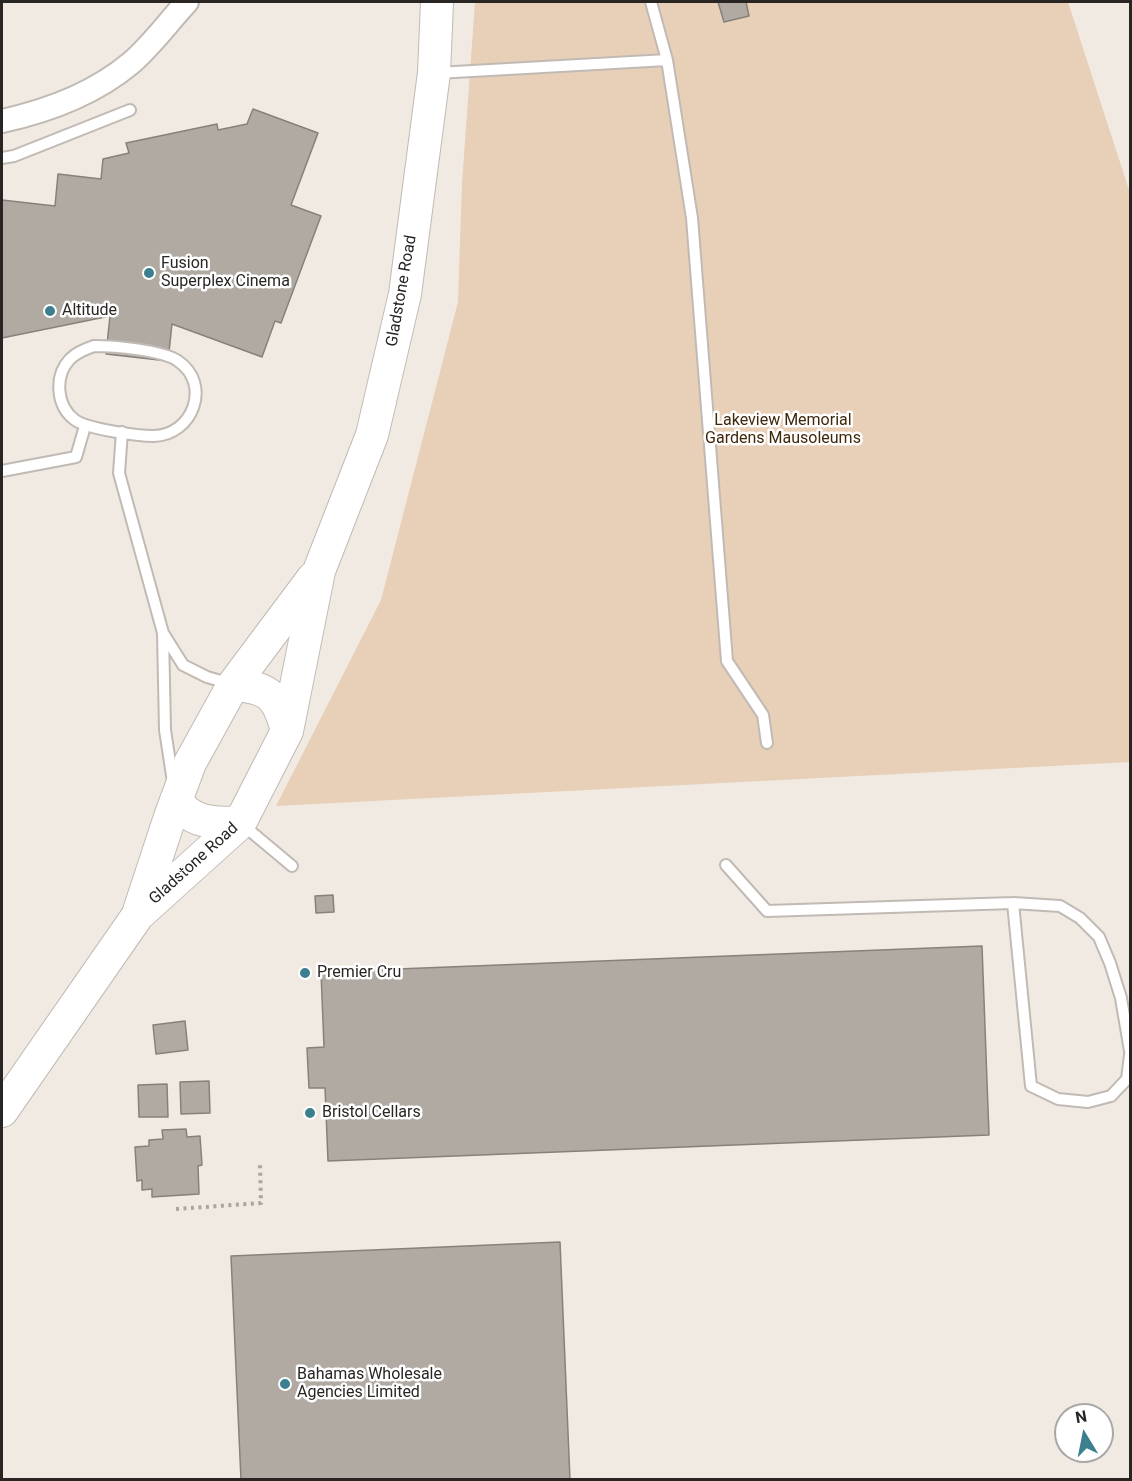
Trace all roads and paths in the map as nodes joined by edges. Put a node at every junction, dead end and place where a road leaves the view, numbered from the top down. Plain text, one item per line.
1 (188, 2) edge
2 (438, 2) edge
3 (651, 2) edge
4 (667, 60) junction
5 (434, 73) junction
6 (130, 110) dead end
7 (2, 121) edge
8 (2, 158) edge
9 (85, 426) junction
10 (122, 432) junction
11 (2, 471) edge
12 (319, 571) junction
13 (163, 633) junction
14 (233, 685) junction
15 (287, 731) junction
16 (767, 743) dead end
17 (176, 800) junction
18 (240, 823) junction
19 (292, 866) dead end
20 (726, 866) dead end
21 (1013, 903) junction
22 (138, 915) junction
23 (1131, 1053) edge
24 (2, 1111) edge
25 (260, 1164) dead end
26 (176, 1209) dead end

1 - 7 street
2 - 5 main road, Gladstone Road
3 - 4 lane
4 - 5 lane
4 - 16 lane
5 - 12 main road, Gladstone Road
6 - 8 lane
9 - 10 lane
9 - 10 lane
9 - 11 lane
10 - 13 lane
12 - 14 main road, Gladstone Road
12 - 15 main road, Gladstone Road
13 - 14 lane
13 - 17 lane
14 - 15 main road
14 - 17 main road, Gladstone Road
15 - 18 main road, Gladstone Road
17 - 18 main road
17 - 22 main road, Gladstone Road
18 - 19 lane
18 - 22 main road, Gladstone Road
20 - 21 lane
21 - 23 lane
21 - 23 lane
22 - 24 main road, Gladstone Road
25 - 26 path

